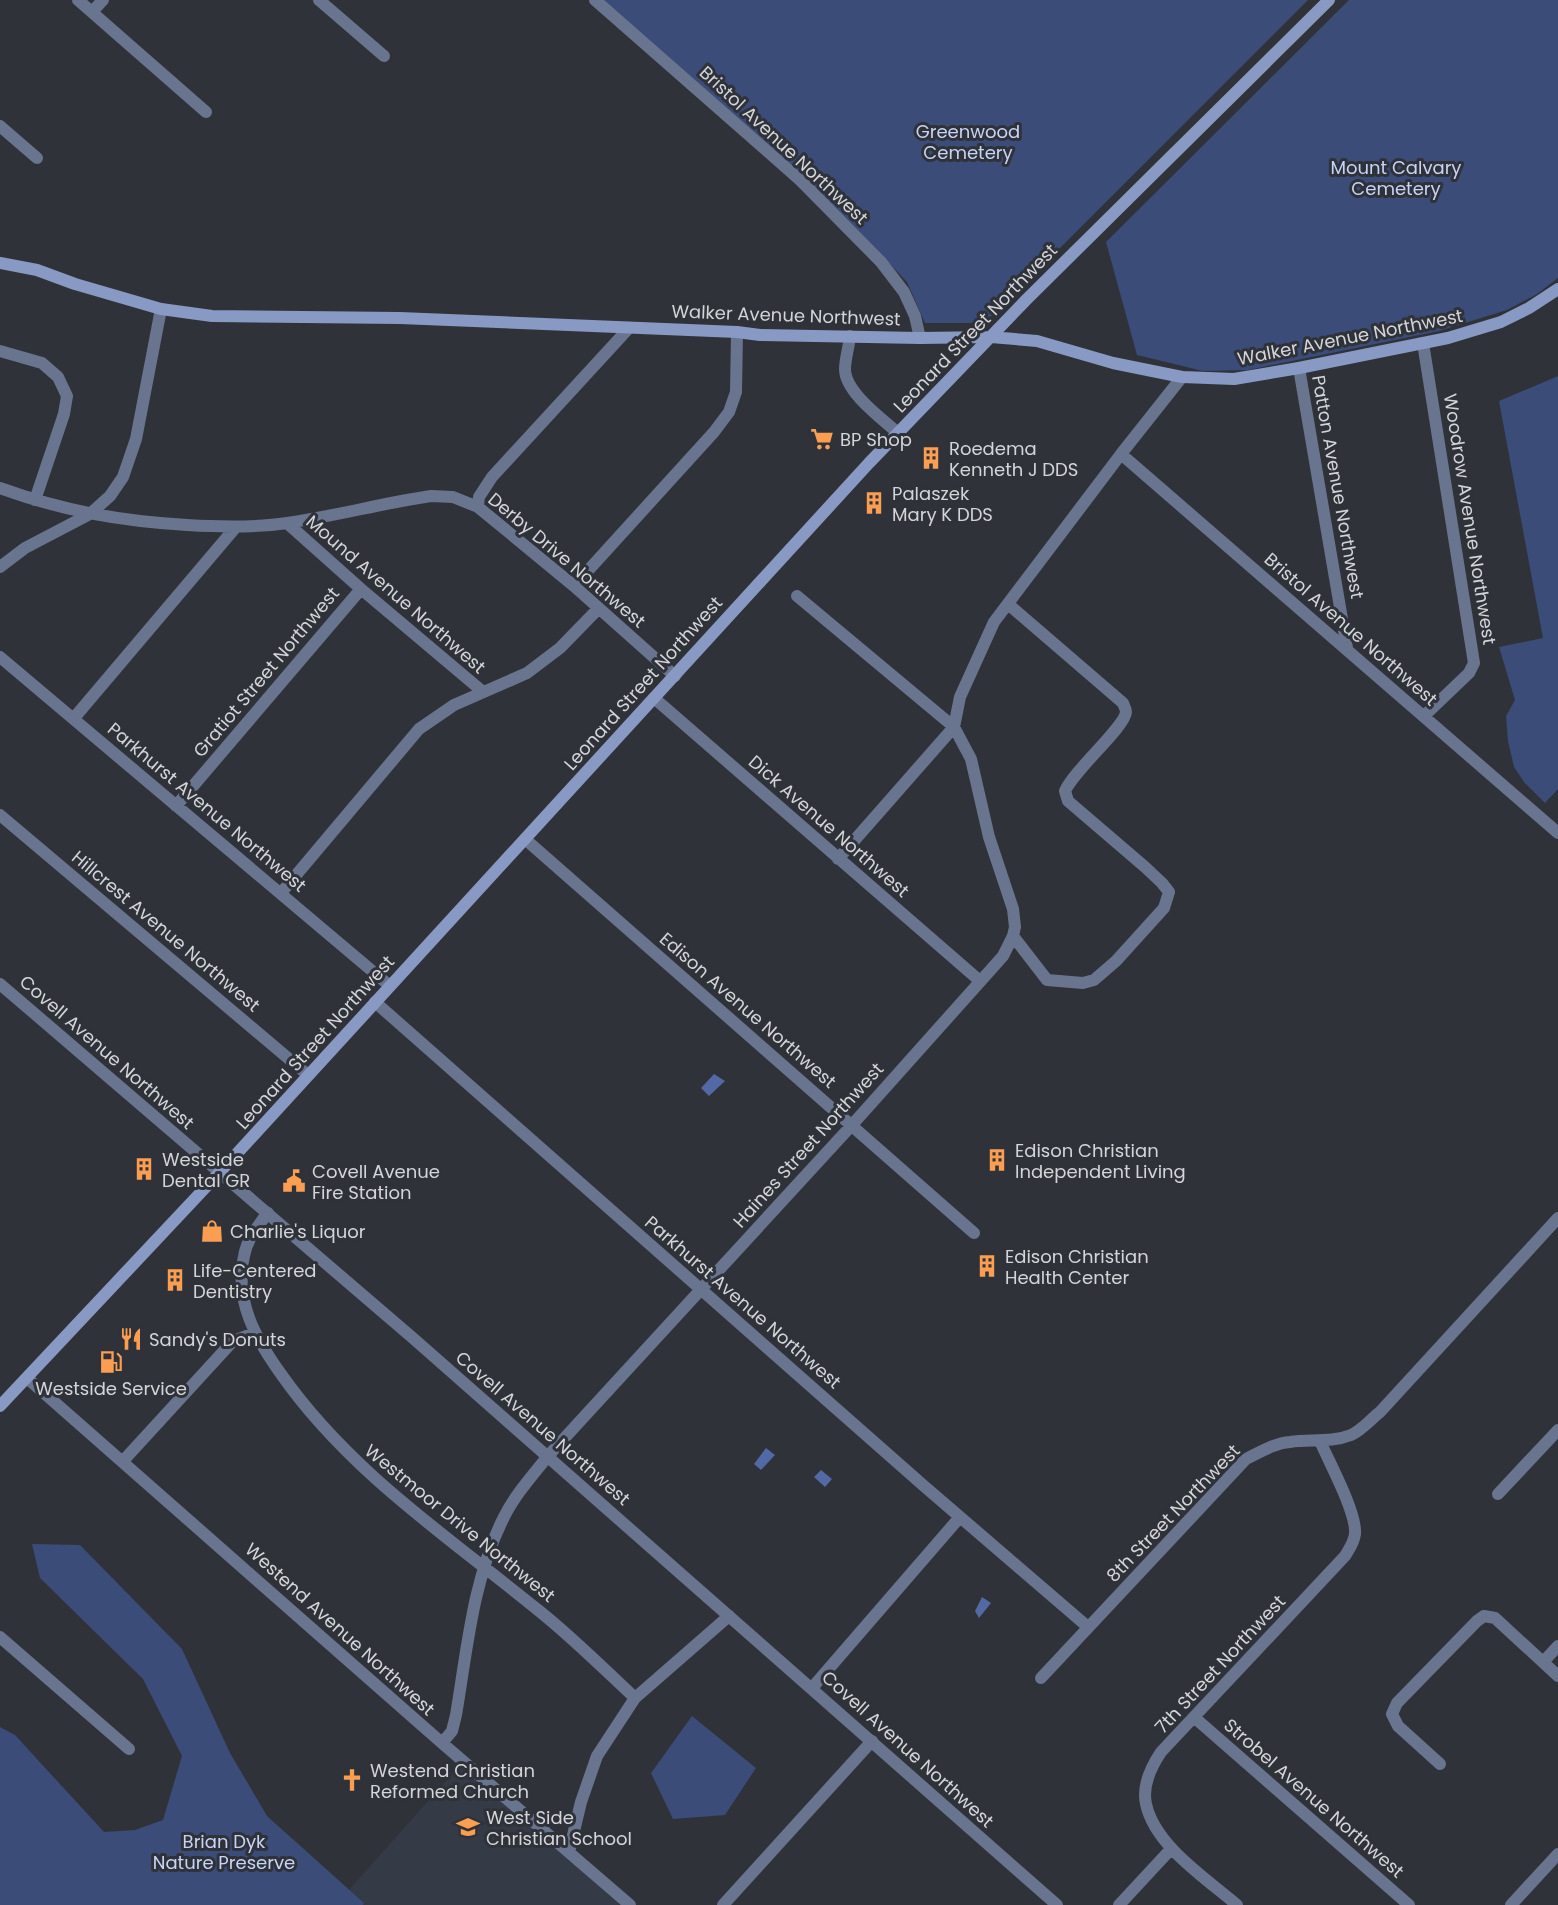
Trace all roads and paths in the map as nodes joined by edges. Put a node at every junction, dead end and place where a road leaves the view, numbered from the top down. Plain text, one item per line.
1 (78, 0) edge
2 (103, 0) edge
3 (319, 0) edge
4 (595, 0) edge
5 (1329, 0) edge
6 (92, 12) junction
7 (384, 56) dead end
8 (206, 112) dead end
9 (0, 126) edge
10 (37, 159) dead end
11 (0, 263) edge
12 (1558, 289) edge
13 (162, 309) junction
14 (629, 328) junction
15 (737, 332) junction
16 (850, 336) junction
17 (991, 337) junction
18 (920, 338) junction
19 (1423, 343) junction
20 (0, 351) edge
21 (1299, 368) junction
22 (1182, 377) junction
23 (898, 433) junction
24 (1121, 454) junction
25 (0, 488) edge
26 (35, 500) junction
27 (478, 507) junction
28 (90, 514) junction
29 (287, 523) junction
30 (235, 528) junction
31 (0, 567) edge
32 (574, 586) junction
33 (361, 589) junction
34 (797, 596) dead end
35 (1008, 604) junction
36 (598, 609) junction
37 (1347, 648) junction
38 (0, 657) edge
39 (675, 676) junction
40 (482, 691) junction
41 (654, 698) junction
42 (1424, 716) junction
43 (74, 718) junction
44 (954, 727) junction
45 (176, 806) junction
46 (0, 814) edge
47 (1558, 833) edge
48 (525, 839) junction
49 (838, 859) junction
50 (281, 892) junction
51 (1013, 936) junction
52 (980, 981) junction
53 (0, 984) edge
54 (390, 986) junction
55 (375, 1002) junction
56 (308, 1075) junction
57 (852, 1125) junction
58 (220, 1172) junction
59 (268, 1213) junction
60 (1558, 1218) edge
61 (974, 1233) dead end
62 (701, 1288) junction
63 (254, 1333) junction
64 (27, 1377) junction
65 (0, 1406) edge
66 (1558, 1430) edge
67 (1320, 1441) junction
68 (548, 1456) junction
69 (123, 1461) junction
70 (1498, 1494) dead end
71 (960, 1517) junction
72 (484, 1568) junction
73 (729, 1616) junction
74 (1088, 1627) junction
75 (0, 1637) edge
76 (1558, 1646) edge
77 (1543, 1662) junction
78 (1558, 1676) edge
79 (1041, 1678) dead end
80 (812, 1688) junction
81 (635, 1698) junction
82 (1195, 1718) junction
83 (872, 1741) junction
84 (442, 1743) junction
85 (129, 1749) dead end
86 (1440, 1764) dead end
87 (1171, 1849) junction
88 (569, 1852) junction
89 (1558, 1854) edge
90 (630, 1905) edge
91 (723, 1905) edge
92 (1057, 1905) edge
93 (1119, 1905) edge
94 (1237, 1905) edge
95 (1409, 1905) edge
96 (1511, 1905) edge

1 - 6 street
2 - 6 street
3 - 7 street
4 - 18 street, Bristol Avenue Northwest
5 - 17 main road, Leonard Street Northwest
6 - 8 street
9 - 10 street
11 - 13 main road, Walker Avenue Northwest
12 - 19 main road, Walker Avenue Northwest
13 - 14 main road, Walker Avenue Northwest
13 - 28 street
14 - 15 main road, Walker Avenue Northwest
14 - 27 street
15 - 16 main road, Walker Avenue Northwest
15 - 32 street
16 - 18 main road, Walker Avenue Northwest
16 - 23 street
17 - 18 main road, Walker Avenue Northwest
17 - 22 main road, Walker Avenue Northwest
17 - 23 main road, Leonard Street Northwest
19 - 21 main road, Walker Avenue Northwest
19 - 42 street, Woodrow Avenue Northwest
20 - 26 street
21 - 22 main road, Walker Avenue Northwest
21 - 37 street, Patton Avenue Northwest
22 - 24 street
23 - 39 main road, Leonard Street Northwest
24 - 35 street
24 - 37 street, Bristol Avenue Northwest
25 - 26 street, Derby Drive Northwest
26 - 28 street, Derby Drive Northwest
27 - 29 street, Derby Drive Northwest
27 - 32 street, Derby Drive Northwest
28 - 30 street, Derby Drive Northwest
28 - 31 street
29 - 30 street, Derby Drive Northwest
29 - 33 street, Mound Avenue Northwest
30 - 43 street
32 - 36 street, Derby Drive Northwest
33 - 40 street, Mound Avenue Northwest
33 - 45 street, Gratiot Street Northwest
34 - 44 street
35 - 44 street
35 - 51 street
36 - 39 street, Derby Drive Northwest
36 - 40 street
37 - 42 street, Bristol Avenue Northwest
38 - 43 street, Parkhurst Avenue Northwest
39 - 41 main road, Leonard Street Northwest
40 - 50 street
41 - 48 main road, Leonard Street Northwest
41 - 49 street, Dick Avenue Northwest
42 - 47 street, Bristol Avenue Northwest
43 - 45 street, Parkhurst Avenue Northwest
44 - 49 street
44 - 51 street
45 - 50 street, Parkhurst Avenue Northwest
46 - 56 street, Hillcrest Avenue Northwest
48 - 54 main road, Leonard Street Northwest
48 - 57 street, Edison Avenue Northwest
49 - 52 street, Dick Avenue Northwest
50 - 54 street, Parkhurst Avenue Northwest
51 - 52 street, Haines Street Northwest
52 - 57 street, Haines Street Northwest
53 - 58 street, Covell Avenue Northwest
54 - 55 main road, Leonard Street Northwest
55 - 56 main road, Leonard Street Northwest
55 - 62 street, Parkhurst Avenue Northwest
56 - 58 main road, Leonard Street Northwest
57 - 61 street, Edison Avenue Northwest
57 - 62 street, Haines Street Northwest
58 - 59 street, Covell Avenue Northwest
58 - 64 main road, Leonard Street Northwest
59 - 63 street, Westmoor Drive Northwest
59 - 68 street, Covell Avenue Northwest
60 - 67 street, 8th Street Northwest
62 - 68 street, Haines Street Northwest
62 - 71 street, Parkhurst Avenue Northwest
63 - 69 street
63 - 72 street, Westmoor Drive Northwest
64 - 65 main road, Leonard Street Northwest
64 - 69 street, Westend Avenue Northwest
66 - 70 street
67 - 74 street, 8th Street Northwest
67 - 82 street, 7th Street Northwest
68 - 72 street, Haines Street Northwest
68 - 73 street, Covell Avenue Northwest
69 - 84 street, Westend Avenue Northwest
71 - 74 street, Parkhurst Avenue Northwest
71 - 80 street
72 - 81 street, Westmoor Drive Northwest
72 - 84 street, Haines Street Northwest
73 - 80 street, Covell Avenue Northwest
73 - 81 street
74 - 79 street, 8th Street Northwest
75 - 85 street
76 - 77 street
77 - 78 street
77 - 86 street
80 - 83 street, Covell Avenue Northwest
81 - 88 street
82 - 87 street, 7th Street Northwest
82 - 95 street, Strobel Avenue Northwest
83 - 91 street
83 - 92 street, Covell Avenue Northwest
84 - 88 street, Westend Avenue Northwest
87 - 93 street
87 - 94 street, 7th Street Northwest
88 - 90 street, Westend Avenue Northwest
89 - 96 street

